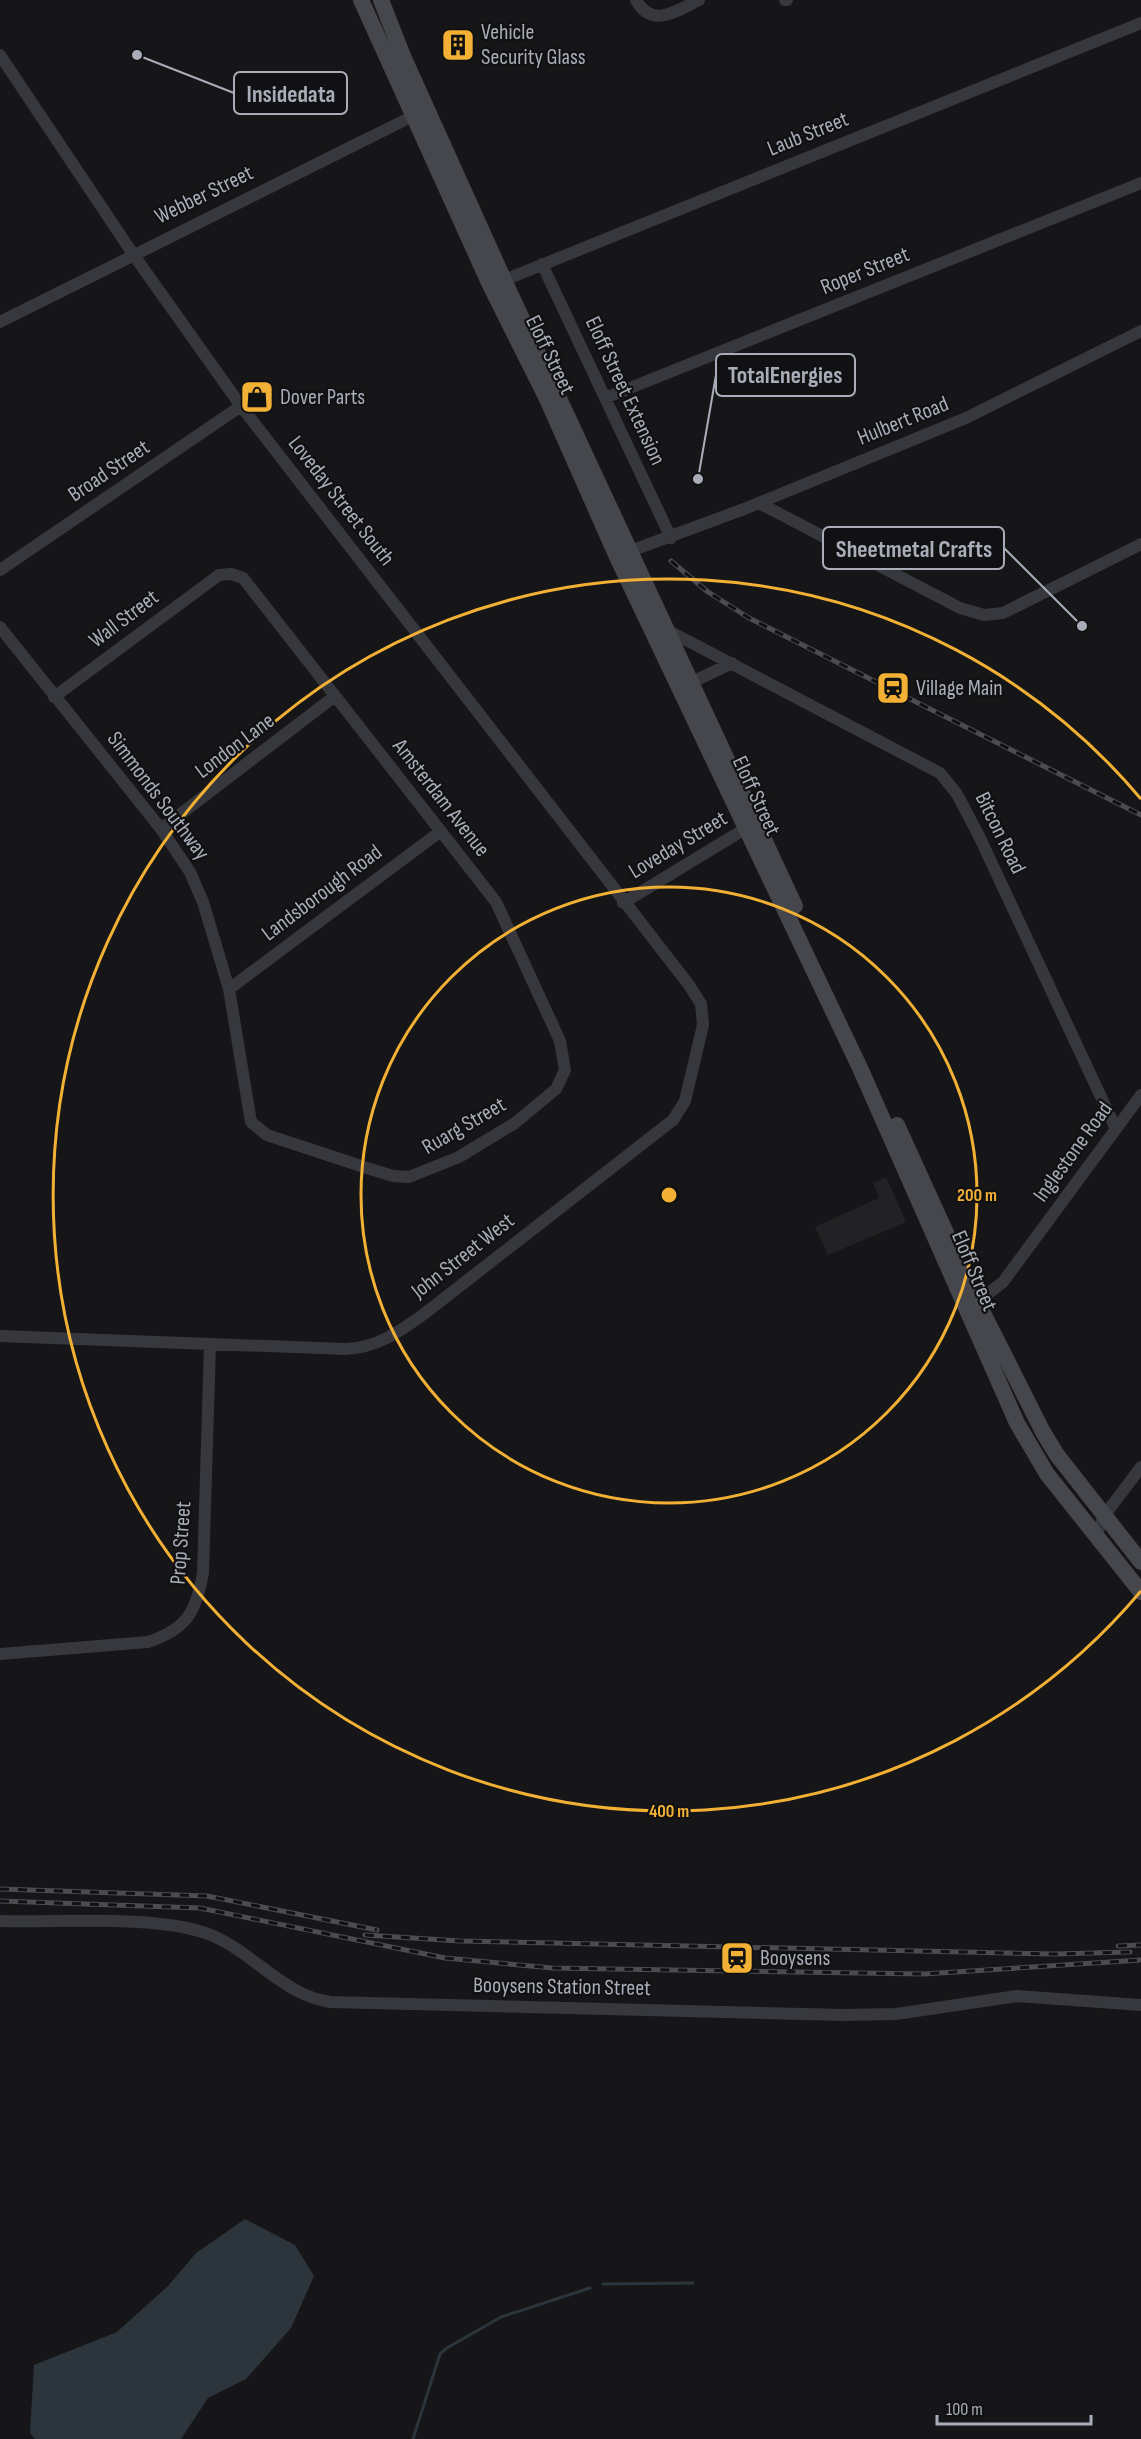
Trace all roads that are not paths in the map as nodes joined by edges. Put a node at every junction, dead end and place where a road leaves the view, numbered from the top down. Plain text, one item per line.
1 (361, 0) edge
2 (636, 0) edge
3 (699, 0) edge
4 (383, 1) edge
5 (368, 17) junction
6 (1141, 22) edge
7 (0, 55) edge
8 (420, 112) junction
9 (1141, 183) edge
10 (133, 254) junction
11 (542, 264) junction
12 (497, 283) junction
13 (0, 322) edge
14 (1141, 331) edge
15 (605, 398) junction
16 (241, 406) junction
17 (759, 503) junction
18 (672, 537) junction
19 (1141, 544) edge
20 (625, 557) junction
21 (0, 570) edge
22 (219, 575) joint
23 (0, 627) edge
24 (668, 630) junction
25 (732, 663) junction
26 (686, 684) junction
27 (335, 696) junction
28 (54, 697) junction
29 (750, 826) junction
30 (161, 829) junction
31 (441, 831) junction
32 (623, 903) junction
33 (229, 989) junction
34 (556, 1089) joint
35 (1141, 1095) edge
36 (251, 1122) joint
37 (1116, 1130) junction
38 (972, 1307) junction
39 (0, 1336) edge
40 (210, 1345) junction
41 (1141, 1467) edge
42 (1104, 1516) junction
43 (1096, 1534) junction
44 (1141, 1562) edge
45 (1141, 1592) edge
46 (0, 1654) edge
47 (0, 1922) edge
48 (1141, 2005) edge

1 - 5 street, Eloff Street
2 - 3 street
4 - 5 street
4 - 8 street, Eloff Street
5 - 8 street, Eloff Street
6 - 11 street, Laub Street
7 - 10 street, Loveday Street South
8 - 10 street, Webber Street
8 - 12 street, Eloff Street
9 - 15 street, Roper Street
10 - 13 street, Webber Street
10 - 16 street, Loveday Street South
11 - 12 street, Laub Street
11 - 15 street, Eloff Street Extension
12 - 20 street, Eloff Street
14 - 17 street, Hulbert Road
15 - 18 street, Eloff Street Extension
16 - 21 street, Broad Street
16 - 32 street, Loveday Street South
17 - 18 street, Hulbert Road
17 - 19 street
18 - 20 street, Hulbert Road
20 - 24 street, Eloff Street
20 - 26 street, Eloff Street
22 - 27 street, Amsterdam Avenue
22 - 28 street, Wall Street
23 - 28 street, Simmonds Southway
24 - 25 street, Bitcon Road
24 - 26 street, Eloff Street
25 - 26 street
25 - 37 street, Bitcon Road
26 - 29 street, Eloff Street
27 - 30 street, London Lane
27 - 31 street, Amsterdam Avenue
28 - 30 street, Simmonds Southway
29 - 32 street, Loveday Street
29 - 38 street, Eloff Street
30 - 33 street, Simmonds Southway
31 - 33 street, Landsborough Road
31 - 34 street, Amsterdam Avenue
32 - 40 street, John Street West
33 - 36 street, Simmonds Southway
34 - 36 street, Ruarg Street
35 - 37 street, Inglestone Road
37 - 38 street, Inglestone Road
38 - 42 street, Eloff Street
38 - 43 street, Eloff Street
39 - 40 street, John Street West
40 - 46 street, Prop Street
41 - 42 street
42 - 43 street
42 - 44 street, Eloff Street
43 - 45 street, Eloff Street
47 - 48 street, Booysens Station Street

